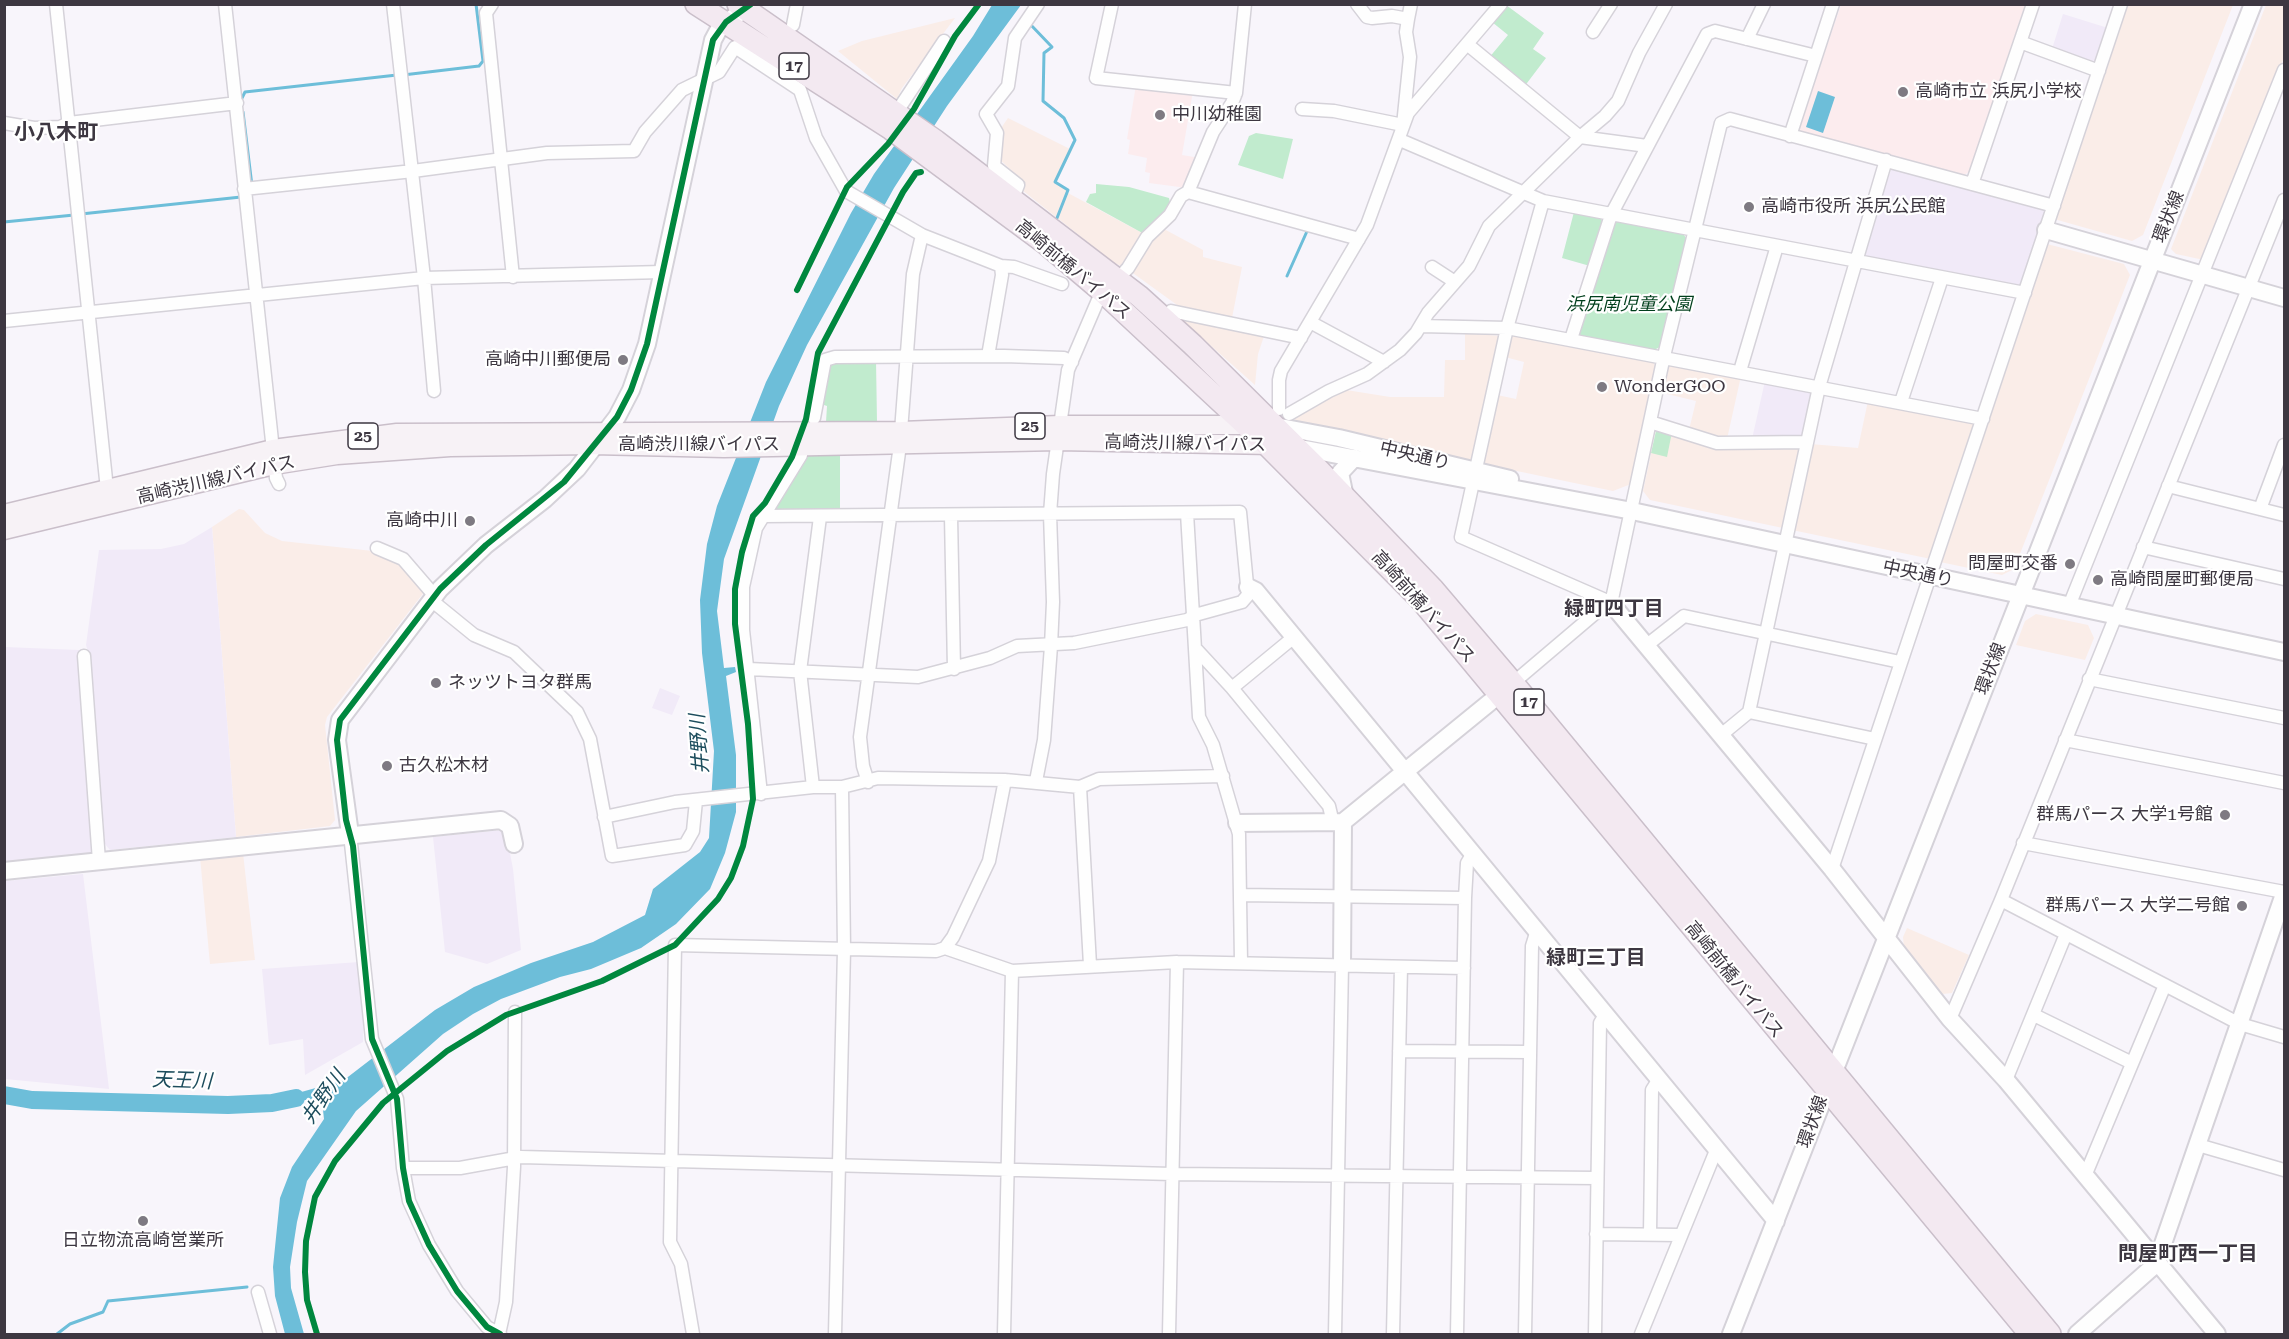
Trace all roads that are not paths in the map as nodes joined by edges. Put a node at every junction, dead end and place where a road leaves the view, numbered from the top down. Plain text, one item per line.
1 (56, 4) edge
2 (225, 4) edge
3 (393, 4) edge
4 (492, 4) edge
5 (696, 4) edge
6 (797, 4) edge
7 (1038, 4) edge
8 (1112, 4) edge
9 (1245, 4) edge
10 (1411, 4) edge
11 (1501, 4) edge
12 (1611, 4) edge
13 (1666, 4) edge
14 (1764, 4) edge
15 (1833, 4) edge
16 (2033, 4) edge
17 (2121, 4) edge
18 (2253, 4) edge
19 (1358, 5) edge
20 (740, 10) edge
21 (1408, 19) junction
22 (793, 25) dead end
23 (1593, 32) dead end
24 (1747, 39) junction
25 (944, 41) dead end
26 (2020, 42) junction
27 (1467, 44) junction
28 (1816, 56) junction
29 (2284, 70) edge
30 (2099, 71) junction
31 (704, 79) junction
32 (1236, 93) junction
33 (237, 102) junction
34 (1302, 109) dead end
35 (895, 119) junction
36 (4, 123) edge
37 (69, 123) junction
38 (1403, 124) junction
39 (1790, 136) junction
40 (1580, 137) junction
41 (1400, 140) junction
42 (1647, 146) junction
43 (932, 148) junction
44 (502, 160) junction
45 (1886, 160) junction
46 (412, 171) junction
47 (1972, 184) junction
48 (244, 189) junction
49 (1188, 192) junction
50 (1523, 193) junction
51 (1013, 198) junction
52 (2284, 200) edge
53 (1543, 201) junction
54 (2054, 206) junction
55 (1611, 215) junction
56 (2046, 230) junction
57 (1695, 231) junction
58 (922, 234) junction
59 (1359, 239) junction
60 (1777, 246) junction
61 (2152, 259) junction
62 (1856, 261) junction
63 (1002, 266) junction
64 (1432, 267) dead end
65 (662, 272) junction
66 (2204, 274) junction
67 (513, 277) junction
68 (424, 278) junction
69 (1942, 278) junction
70 (1455, 282) junction
71 (1062, 284) dead end
72 (1111, 286) junction
73 (2250, 288) junction
74 (2025, 293) junction
75 (256, 296) junction
76 (2284, 298) edge
77 (89, 313) junction
78 (1164, 318) junction
79 (4, 321) edge
80 (1310, 321) junction
81 (1420, 326) junction
82 (1507, 328) junction
83 (1301, 338) junction
84 (1571, 339) junction
85 (988, 356) junction
86 (1664, 356) junction
87 (907, 357) junction
88 (1072, 362) junction
89 (1384, 362) junction
90 (1740, 371) junction
91 (1819, 387) junction
92 (434, 391) dead end
93 (1220, 400) junction
94 (1900, 402) junction
95 (814, 418) dead end
96 (1983, 418) junction
97 (1650, 422) junction
98 (1277, 423) junction
99 (1245, 424) junction
100 (1213, 425) junction
101 (1059, 433) junction
102 (599, 438) junction
103 (901, 438) junction
104 (1806, 442) junction
105 (2284, 445) edge
106 (1295, 447) junction
107 (801, 455) dead end
108 (274, 457) junction
109 (1354, 458) junction
110 (1474, 476) junction
111 (279, 484) dead end
112 (2168, 486) junction
113 (107, 489) junction
114 (1345, 497) junction
115 (2260, 509) junction
116 (1632, 511) junction
117 (1187, 513) junction
118 (4, 514) edge
119 (1050, 514) junction
120 (2284, 515) edge
121 (763, 516) junction
122 (891, 516) junction
123 (951, 516) junction
124 (820, 517) junction
125 (4, 530) edge
126 (1785, 545) junction
127 (2143, 547) junction
128 (377, 548) dead end
129 (1930, 577) junction
130 (2284, 579) edge
131 (1248, 587) junction
132 (2019, 595) junction
133 (433, 598) junction
134 (1610, 602) junction
135 (2069, 606) junction
136 (1195, 615) junction
137 (2115, 616) junction
138 (1765, 634) junction
139 (1294, 637) junction
140 (1647, 645) junction
141 (1051, 646) junction
142 (1197, 650) junction
143 (2284, 652) edge
144 (84, 656) dead end
145 (1900, 662) junction
146 (749, 669) junction
147 (954, 669) junction
148 (800, 671) junction
149 (868, 674) junction
150 (2090, 679) junction
151 (1232, 688) junction
152 (1507, 688) junction
153 (1749, 712) junction
154 (2284, 718) edge
155 (1721, 735) junction
156 (1875, 739) junction
157 (2064, 740) junction
158 (1405, 771) junction
159 (1223, 776) junction
160 (1005, 780) junction
161 (1036, 781) junction
162 (868, 782) junction
163 (2284, 783) edge
164 (813, 787) junction
165 (842, 787) junction
166 (1080, 787) junction
167 (755, 794) junction
168 (700, 800) junction
169 (604, 817) junction
170 (1237, 823) junction
171 (1338, 823) junction
172 (350, 834) junction
173 (2023, 843) junction
174 (514, 844) dead end
175 (1473, 852) junction
176 (99, 861) junction
177 (1832, 870) junction
178 (4, 871) edge
179 (2284, 893) edge
180 (1240, 895) junction
181 (1342, 896) junction
182 (1465, 898) junction
183 (2001, 900) junction
184 (1537, 930) junction
185 (2066, 934) junction
186 (1887, 940) junction
187 (945, 948) junction
188 (844, 950) junction
189 (1177, 962) junction
190 (1241, 962) junction
191 (1090, 965) junction
192 (1342, 965) junction
193 (1401, 967) junction
194 (1464, 968) junction
195 (1012, 971) junction
196 (2165, 985) junction
197 (515, 1012) dead end
198 (1606, 1013) junction
199 (2034, 1015) junction
200 (1950, 1019) junction
201 (2240, 1024) junction
202 (2284, 1037) edge
203 (1399, 1051) junction
204 (1463, 1052) junction
205 (1530, 1052) junction
206 (2132, 1063) junction
207 (1834, 1068) junction
208 (1659, 1079) junction
209 (2006, 1080) junction
210 (1825, 1090) junction
211 (2198, 1145) junction
212 (1717, 1148) junction
213 (514, 1157) junction
214 (671, 1160) junction
215 (838, 1164) junction
216 (403, 1168) junction
217 (1008, 1168) junction
218 (2284, 1170) edge
219 (1172, 1174) junction
220 (1338, 1174) junction
221 (1397, 1175) junction
222 (2085, 1176) junction
223 (1461, 1177) junction
224 (1527, 1178) junction
225 (1597, 1178) junction
226 (1776, 1221) junction
227 (1596, 1234) junction
228 (1650, 1234) junction
229 (1680, 1235) junction
230 (2157, 1264) junction
231 (258, 1292) dead end
232 (499, 1334) edge
233 (270, 1335) edge
234 (693, 1335) edge
235 (835, 1335) edge
236 (1004, 1335) edge
237 (1169, 1335) edge
238 (1335, 1335) edge
239 (1393, 1335) edge
240 (1457, 1335) edge
241 (1525, 1335) edge
242 (1594, 1335) edge
243 (1641, 1335) edge
244 (1731, 1335) edge
245 (2030, 1335) edge
246 (2050, 1335) edge
247 (2076, 1335) edge
248 (2217, 1335) edge

1 - 37 street
2 - 33 street
3 - 46 street
4 - 44 street
5 - 20 highway, 高崎前橋バイパス / 17
6 - 22 street
7 - 51 street
8 - 32 street
9 - 32 street
10 - 21 street
11 - 27 street
12 - 23 street
13 - 40 street
14 - 24 street
15 - 28 street
16 - 26 street
17 - 30 street
18 - 61 street, 環状線
19 - 21 street
20 - 31 street
20 - 35 highway, 高崎前橋バイパス / 17
21 - 38 street
24 - 28 street
24 - 42 street
25 - 35 street
26 - 30 street
26 - 47 street
27 - 38 street
27 - 40 street
28 - 39 street
29 - 66 street
30 - 54 street
31 - 44 street
31 - 58 street
31 - 65 street
32 - 49 street
33 - 37 street
33 - 48 street
34 - 38 street
35 - 43 highway, 高崎前橋バイパス / 17
36 - 37 street
37 - 77 street
38 - 41 street
39 - 45 street
39 - 57 street
40 - 42 street
40 - 50 street
41 - 50 street
41 - 59 street
42 - 55 street
43 - 51 highway, 高崎前橋バイパス / 17
43 - 72 highway, 高崎前橋バイパス / 17
44 - 46 street
44 - 67 street
45 - 47 street
45 - 62 street
46 - 48 street
46 - 68 street
47 - 54 street
48 - 75 street
49 - 59 street
49 - 72 street
50 - 53 street
50 - 70 street
51 - 72 highway, 高崎前橋バイパス / 17
52 - 73 street
53 - 55 street
53 - 82 street
54 - 56 street
55 - 57 street
55 - 84 street
56 - 61 street
56 - 74 street
57 - 60 street
57 - 86 street
58 - 63 street
58 - 87 street
59 - 80 street
60 - 62 street
60 - 90 street
61 - 66 street
61 - 132 street, 環状線
62 - 69 street
62 - 91 street
63 - 71 street
63 - 85 street
64 - 70 street
65 - 67 street
65 - 102 street
66 - 73 street
66 - 135 street
67 - 68 street
68 - 75 street
68 - 92 street
69 - 74 street
69 - 94 street
70 - 81 street
72 - 78 highway, 高崎前橋バイパス / 17
72 - 88 street
72 - 93 highway, 高崎前橋バイパス / 17
73 - 76 street
73 - 112 street
74 - 96 street
75 - 77 street
75 - 108 street
77 - 79 street
77 - 113 street
78 - 83 street
78 - 98 highway, 高崎前橋バイパス / 17
80 - 83 street
80 - 89 street
81 - 82 street
81 - 89 street
82 - 84 street
82 - 110 street
83 - 98 street
84 - 86 street
85 - 87 street
85 - 88 street
86 - 90 street
86 - 97 street
87 - 95 street
87 - 103 street
88 - 101 street
89 - 98 street
90 - 91 street
91 - 94 street
91 - 104 street
93 - 99 highway, 高崎前橋バイパス / 17
93 - 100 main road
94 - 96 street
96 - 129 street
97 - 104 street
97 - 116 street
98 - 99 highway, 高崎前橋バイパス / 17
98 - 101 main road, 高崎渋川線バイパス / 25
98 - 106 highway, 高崎前橋バイパス / 17
98 - 110 street, 中央通り
98 - 152 highway, 高崎前橋バイパス / 17
99 - 100 main road, 高崎渋川線バイパス / 25
100 - 101 main road, 高崎渋川線バイパス / 25
101 - 103 main road, 高崎渋川線バイパス / 25
101 - 119 street
102 - 103 main road, 高崎渋川線バイパス / 25
102 - 108 main road, 高崎渋川線バイパス / 25
102 - 133 street
103 - 122 street
104 - 126 street
105 - 115 street
106 - 109 street, 中央通り
106 - 114 highway, 高崎前橋バイパス / 17
107 - 121 street
108 - 111 street
108 - 113 main road, 高崎渋川線バイパス / 25
108 - 125 main road, 高崎渋川線バイパス / 25
109 - 110 street, 中央通り
109 - 114 street
110 - 116 street, 中央通り
110 - 134 street
112 - 115 street
112 - 127 street
113 - 118 main road, 高崎渋川線バイパス / 25
114 - 152 highway, 高崎前橋バイパス / 17
115 - 120 street
116 - 126 street, 中央通り
116 - 134 street
117 - 119 street
117 - 131 street
117 - 136 street
119 - 123 street
119 - 141 street
121 - 124 street
121 - 146 street
122 - 123 street
122 - 124 street
122 - 149 street
123 - 147 street
124 - 148 street
126 - 129 street, 中央通り
126 - 138 street
127 - 130 street
127 - 137 street
128 - 133 street
129 - 132 street, 中央通り
129 - 145 street
131 - 136 street
131 - 139 street
132 - 135 street, 中央通り
132 - 186 street, 環状線
133 - 169 street
133 - 172 street
134 - 140 street
134 - 152 street
135 - 137 street, 中央通り
136 - 141 street
136 - 142 street
137 - 143 street, 中央通り
137 - 150 street
138 - 140 street
138 - 145 street
138 - 153 street
139 - 151 street
139 - 158 street
140 - 155 street
141 - 147 street
141 - 161 street
142 - 151 street
142 - 159 street
144 - 176 street
145 - 156 street
146 - 148 street
146 - 167 street
147 - 149 street
148 - 149 street
148 - 164 street
149 - 162 street
150 - 154 street
150 - 157 street
151 - 171 street
152 - 158 street
152 - 207 highway, 高崎前橋バイパス / 17
152 - 210 highway, 高崎前橋バイパス / 17
153 - 155 street
153 - 156 street
155 - 177 street
156 - 177 street
157 - 163 street
157 - 173 street
158 - 171 street
158 - 175 street
159 - 166 street
159 - 170 street
160 - 161 street
160 - 162 street
160 - 187 street
161 - 166 street
162 - 165 street
164 - 165 street
164 - 167 street
165 - 188 street
166 - 191 street
167 - 168 street
168 - 169 street
168 - 169 street
170 - 171 street
170 - 180 street
171 - 181 street
172 - 174 street
172 - 176 street
172 - 216 street
173 - 179 street
173 - 183 street
175 - 182 street
175 - 184 street
176 - 178 street
177 - 186 street
179 - 201 street
180 - 181 street
180 - 190 street
181 - 182 street
181 - 192 street
182 - 194 street
183 - 185 street
183 - 200 street
184 - 198 street
184 - 205 street
185 - 196 street
185 - 199 street
186 - 200 street
186 - 207 street, 環状線
187 - 188 street
187 - 195 street
188 - 214 street
188 - 215 street
189 - 190 street
189 - 191 street
189 - 219 street
190 - 192 street
191 - 195 street
192 - 193 street
192 - 220 street
193 - 194 street
193 - 203 street
194 - 204 street
195 - 217 street
196 - 201 street
196 - 206 street
197 - 213 street
198 - 208 street
198 - 225 street
199 - 206 street
199 - 209 street
200 - 209 street
201 - 202 street
201 - 211 street
203 - 204 street
203 - 221 street
204 - 205 street
204 - 223 street
205 - 224 street
206 - 222 street
207 - 210 street, 環状線
207 - 246 highway, 高崎前橋バイパス / 17
208 - 212 street
208 - 228 street
209 - 222 street
210 - 226 street, 環状線
210 - 245 highway, 高崎前橋バイパス / 17
211 - 218 street
211 - 230 street
212 - 226 street
212 - 229 street
213 - 214 street
213 - 216 street
213 - 232 street
214 - 215 street
214 - 234 street
215 - 217 street
215 - 235 street
216 - 232 street
217 - 219 street
217 - 236 street
219 - 220 street
219 - 237 street
220 - 221 street
220 - 238 street
221 - 223 street
221 - 239 street
222 - 230 street
223 - 224 street
223 - 240 street
224 - 225 street
224 - 241 street
225 - 227 street
226 - 244 street, 環状線
227 - 228 street
227 - 242 street
228 - 229 street
229 - 243 street
230 - 247 street
230 - 248 street
231 - 233 street

